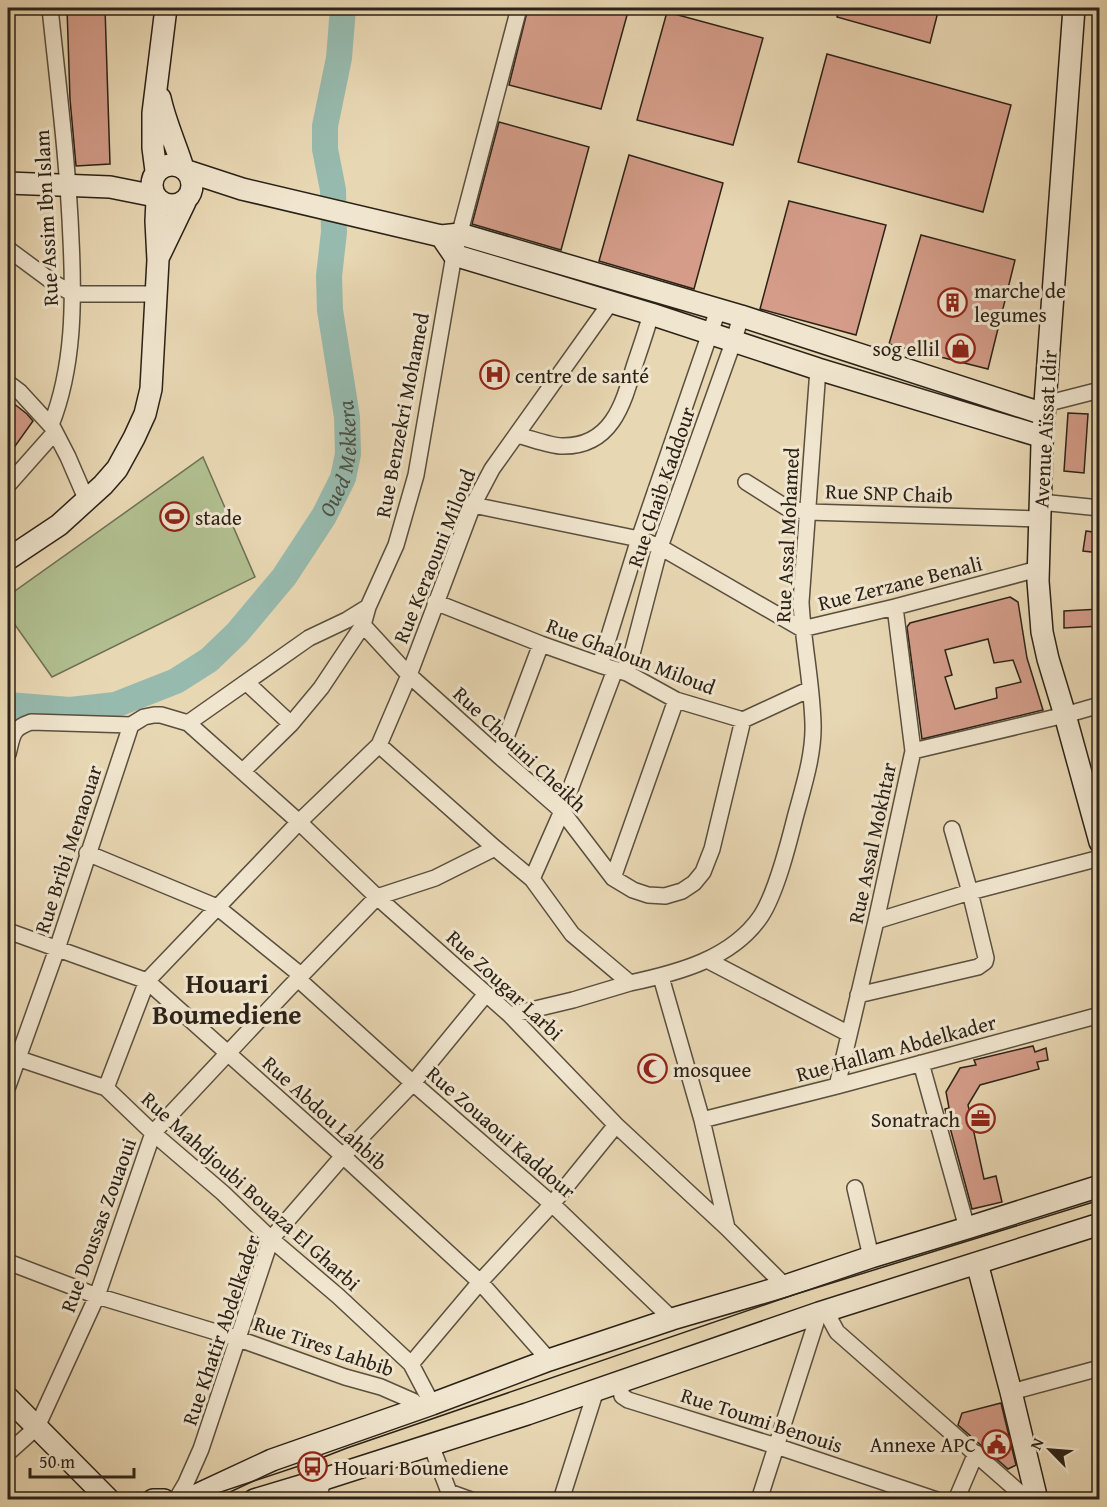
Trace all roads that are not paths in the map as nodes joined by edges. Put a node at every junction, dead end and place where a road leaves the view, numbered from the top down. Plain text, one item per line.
1 (50, 8) edge
2 (166, 8) edge
3 (519, 8) edge
4 (1074, 8) edge
5 (157, 80) junction
6 (185, 170) junction
7 (155, 173) junction
8 (8, 183) edge
9 (69, 186) junction
10 (110, 187) junction
11 (246, 190) junction
12 (156, 198) junction
13 (187, 199) junction
14 (450, 235) junction
15 (8, 249) edge
16 (454, 255) junction
17 (158, 260) junction
18 (73, 294) junction
19 (155, 294) junction
20 (611, 302) junction
21 (718, 310) junction
22 (651, 314) junction
23 (741, 316) junction
24 (711, 333) junction
25 (734, 340) junction
26 (818, 369) junction
27 (8, 383) edge
28 (1100, 390) edge
29 (1045, 409) junction
30 (53, 429) junction
31 (517, 435) junction
32 (1043, 437) junction
33 (746, 482) dead end
34 (8, 486) edge
35 (87, 501) junction
36 (473, 504) junction
37 (1100, 508) edge
38 (1040, 510) junction
39 (808, 512) junction
40 (639, 539) junction
41 (660, 547) junction
42 (8, 559) edge
43 (1038, 570) junction
44 (435, 602) junction
45 (368, 607) junction
46 (895, 607) junction
47 (363, 626) junction
48 (802, 629) junction
49 (541, 644) junction
50 (614, 670) junction
51 (409, 675) junction
52 (247, 683) junction
53 (810, 689) junction
54 (676, 700) junction
55 (1100, 705) edge
56 (1065, 715) junction
57 (743, 720) junction
58 (188, 723) junction
59 (291, 724) junction
60 (131, 725) junction
61 (10, 734) edge
62 (379, 745) junction
63 (913, 751) junction
64 (8, 754) edge
65 (498, 756) junction
66 (243, 771) junction
67 (562, 811) junction
68 (299, 822) junction
69 (952, 829) dead end
70 (1100, 843) edge
71 (495, 848) junction
72 (87, 853) junction
73 (1100, 858) edge
74 (613, 878) junction
75 (532, 879) junction
76 (970, 892) junction
77 (377, 897) junction
78 (217, 907) junction
79 (876, 921) junction
80 (8, 931) edge
81 (57, 949) junction
82 (707, 960) junction
83 (300, 977) junction
84 (661, 977) junction
85 (147, 981) junction
86 (630, 982) junction
87 (486, 994) junction
88 (858, 995) junction
89 (510, 1015) junction
90 (1100, 1015) edge
91 (849, 1034) junction
92 (227, 1053) junction
93 (12, 1057) edge
94 (921, 1063) junction
95 (412, 1083) junction
96 (8, 1086) edge
97 (837, 1086) junction
98 (106, 1088) junction
99 (702, 1120) junction
100 (616, 1125) junction
101 (153, 1133) junction
102 (343, 1156) junction
103 (1100, 1186) edge
104 (855, 1188) dead end
105 (552, 1204) junction
106 (1100, 1224) edge
107 (727, 1228) junction
108 (967, 1228) junction
109 (271, 1239) junction
110 (871, 1257) junction
111 (8, 1262) edge
112 (977, 1263) junction
113 (480, 1282) junction
114 (785, 1286) junction
115 (97, 1296) junction
116 (824, 1312) junction
117 (672, 1319) junction
118 (239, 1339) junction
119 (549, 1360) junction
120 (411, 1364) junction
121 (1100, 1368) edge
122 (619, 1382) junction
123 (596, 1390) junction
124 (1011, 1392) junction
125 (8, 1398) edge
126 (425, 1406) junction
127 (37, 1427) junction
128 (431, 1445) junction
129 (776, 1446) junction
130 (8, 1453) edge
131 (976, 1453) junction
132 (324, 1479) junction
133 (448, 1496) edge
134 (109, 1500) edge
135 (153, 1500) edge
136 (164, 1500) edge
137 (176, 1500) edge
138 (186, 1500) edge
139 (254, 1500) edge
140 (316, 1500) edge
141 (471, 1500) edge
142 (561, 1500) edge
143 (759, 1500) edge
144 (937, 1500) edge
145 (956, 1500) edge
146 (1028, 1500) edge
147 (1037, 1500) edge

1 - 9 street, Rue Assim Ibn Islam
2 - 5 street
3 - 14 street
4 - 29 street, Avenue Aïssat Idir
5 - 6 street
5 - 7 street
6 - 7 street
6 - 11 street
6 - 13 street
7 - 10 street
7 - 12 street
8 - 9 street
9 - 10 street
9 - 18 street, Rue Assim Ibn Islam
10 - 12 street
11 - 13 street
11 - 14 street
12 - 13 street
12 - 17 street
13 - 17 street
14 - 16 street
14 - 21 street
15 - 18 street
16 - 20 street
16 - 45 street, Rue Benzekri Mohamed
17 - 19 street
18 - 19 street
18 - 30 street, Rue Assim Ibn Islam
19 - 35 street
20 - 22 street
20 - 31 street, Rue Keraouni Miloud
21 - 23 street
21 - 24 street
22 - 24 street
22 - 31 street
23 - 25 street, Rue Chaib Kaddour
23 - 29 street
24 - 25 street
24 - 40 street
25 - 26 street
25 - 41 street, Rue Chaib Kaddour
26 - 32 street
26 - 39 street, Rue Assal Mohamed
27 - 30 street
28 - 29 street
29 - 32 street, Avenue Aïssat Idir
30 - 34 street
30 - 35 street
31 - 36 street, Rue Keraouni Miloud
32 - 38 street, Avenue Aïssat Idir
33 - 39 street, Rue SNP Chaib
35 - 42 street
36 - 40 street, Rue Zerzane Benali
36 - 44 street, Rue Keraouni Miloud
37 - 38 street, Rue SNP Chaib
38 - 39 street, Rue SNP Chaib
38 - 43 street, Avenue Aïssat Idir
39 - 48 street, Rue Assal Mohamed
40 - 41 street, Rue Zerzane Benali
40 - 50 street
41 - 48 street, Rue Zerzane Benali
41 - 50 street, Rue Chaib Kaddour
43 - 46 street, Rue Zerzane Benali
43 - 56 street, Avenue Aïssat Idir
44 - 49 street, Rue Ghaloun Miloud
44 - 51 street, Rue Keraouni Miloud
45 - 47 street, Rue Benzekri Mohamed
45 - 52 street
46 - 48 street, Rue Zerzane Benali
46 - 63 street, Rue Assal Mokhtar
47 - 51 street, Rue Chouini Cheikh
47 - 59 street, Rue Benzekri Mohamed
48 - 53 street, Rue Assal Mohamed
49 - 50 street, Rue Ghaloun Miloud
49 - 65 street
50 - 54 street, Rue Ghaloun Miloud
50 - 67 street, Rue Chaib Kaddour
51 - 62 street, Rue Keraouni Miloud
51 - 65 street, Rue Chouini Cheikh
52 - 58 street
52 - 59 street
53 - 57 street
53 - 82 street, Rue Assal Mohamed
54 - 57 street, Rue Ghaloun Miloud
54 - 74 street
55 - 56 street
56 - 63 street
56 - 70 street, Avenue Aïssat Idir
57 - 74 street, Rue Chouini Cheikh
58 - 60 street
58 - 66 street, Rue Zougar Larbi
59 - 66 street, Rue Benzekri Mohamed
60 - 61 street
60 - 72 street, Rue Bribi Menaouar
61 - 64 street
62 - 68 street, Rue Keraouni Miloud
62 - 71 street
63 - 79 street, Rue Assal Mokhtar
65 - 67 street, Rue Chouini Cheikh
66 - 68 street, Rue Zougar Larbi
67 - 74 street, Rue Chouini Cheikh
67 - 75 street, Rue Chaib Kaddour
68 - 77 street, Rue Zougar Larbi
68 - 78 street, Rue Keraouni Miloud
69 - 76 street
71 - 75 street
71 - 77 street
72 - 78 street, Rue Zouaoui Kaddour
72 - 81 street, Rue Bribi Menaouar
73 - 76 street
75 - 86 street
76 - 79 street
76 - 88 street
77 - 83 street, Rue Doussas Zouaoui
77 - 87 street, Rue Zougar Larbi
78 - 83 street, Rue Zouaoui Kaddour
78 - 85 street, Rue Keraouni Miloud
79 - 88 street, Rue Assal Mokhtar
80 - 81 street, Rue Abdou Lahbib
81 - 85 street, Rue Abdou Lahbib
81 - 93 street, Rue Bribi Menaouar
82 - 84 street, Rue Assal Mohamed
82 - 91 street
83 - 92 street, Rue Doussas Zouaoui
83 - 95 street, Rue Zouaoui Kaddour
84 - 86 street, Rue Assal Mohamed
84 - 99 street
85 - 92 street, Rue Abdou Lahbib
85 - 98 street
86 - 89 street, Rue Assal Mohamed
87 - 89 street, Rue Zougar Larbi
87 - 95 street, Rue Khatir Abdelkader
88 - 91 street, Rue Assal Mokhtar
89 - 100 street, Rue Zougar Larbi
90 - 94 street, Rue Hallam Abdelkader
91 - 97 street, Rue Assal Mokhtar
92 - 101 street, Rue Doussas Zouaoui
92 - 102 street, Rue Abdou Lahbib
93 - 96 street, Rue Bribi Menaouar
93 - 98 street, Rue Mahdjoubi Bouaza El Gharbi
94 - 97 street, Rue Hallam Abdelkader
94 - 108 street
95 - 102 street, Rue Khatir Abdelkader
95 - 105 street, Rue Zouaoui Kaddour
97 - 99 street, Rue Hallam Abdelkader
98 - 101 street, Rue Mahdjoubi Bouaza El Gharbi
99 - 107 street
100 - 105 street
100 - 107 street, Rue Zougar Larbi
101 - 109 street, Rue Mahdjoubi Bouaza El Gharbi
101 - 115 street, Rue Doussas Zouaoui
102 - 109 street, Rue Khatir Abdelkader
102 - 113 street, Rue Abdou Lahbib
103 - 108 street
104 - 110 street
105 - 113 street
105 - 117 street, Rue Zouaoui Kaddour
106 - 112 street
107 - 114 street, Rue Zougar Larbi
108 - 110 street
109 - 118 street, Rue Khatir Abdelkader
109 - 120 street, Rue Mahdjoubi Bouaza El Gharbi
110 - 114 street
111 - 115 street, Rue Tires Lahbib
112 - 116 street
112 - 124 street
113 - 119 street, Rue Abdou Lahbib
113 - 120 street
114 - 117 street
115 - 118 street, Rue Tires Lahbib
115 - 127 street, Rue Doussas Zouaoui
116 - 122 street
116 - 129 street
116 - 131 street
117 - 119 street
118 - 126 street, Rue Tires Lahbib
118 - 137 street, Rue Khatir Abdelkader
119 - 126 street
120 - 126 street, Rue Mahdjoubi Bouaza El Gharbi
121 - 124 street
122 - 123 street
122 - 129 street, Rue Toumi Benouis
123 - 128 street
123 - 142 street
124 - 147 street
125 - 127 street
126 - 138 street
127 - 130 street, Rue Doussas Zouaoui
127 - 134 street
128 - 132 street
128 - 133 street
129 - 143 street
129 - 144 street, Rue Toumi Benouis
131 - 145 street
131 - 146 street
132 - 139 street
132 - 140 street
133 - 141 street
135 - 136 street

